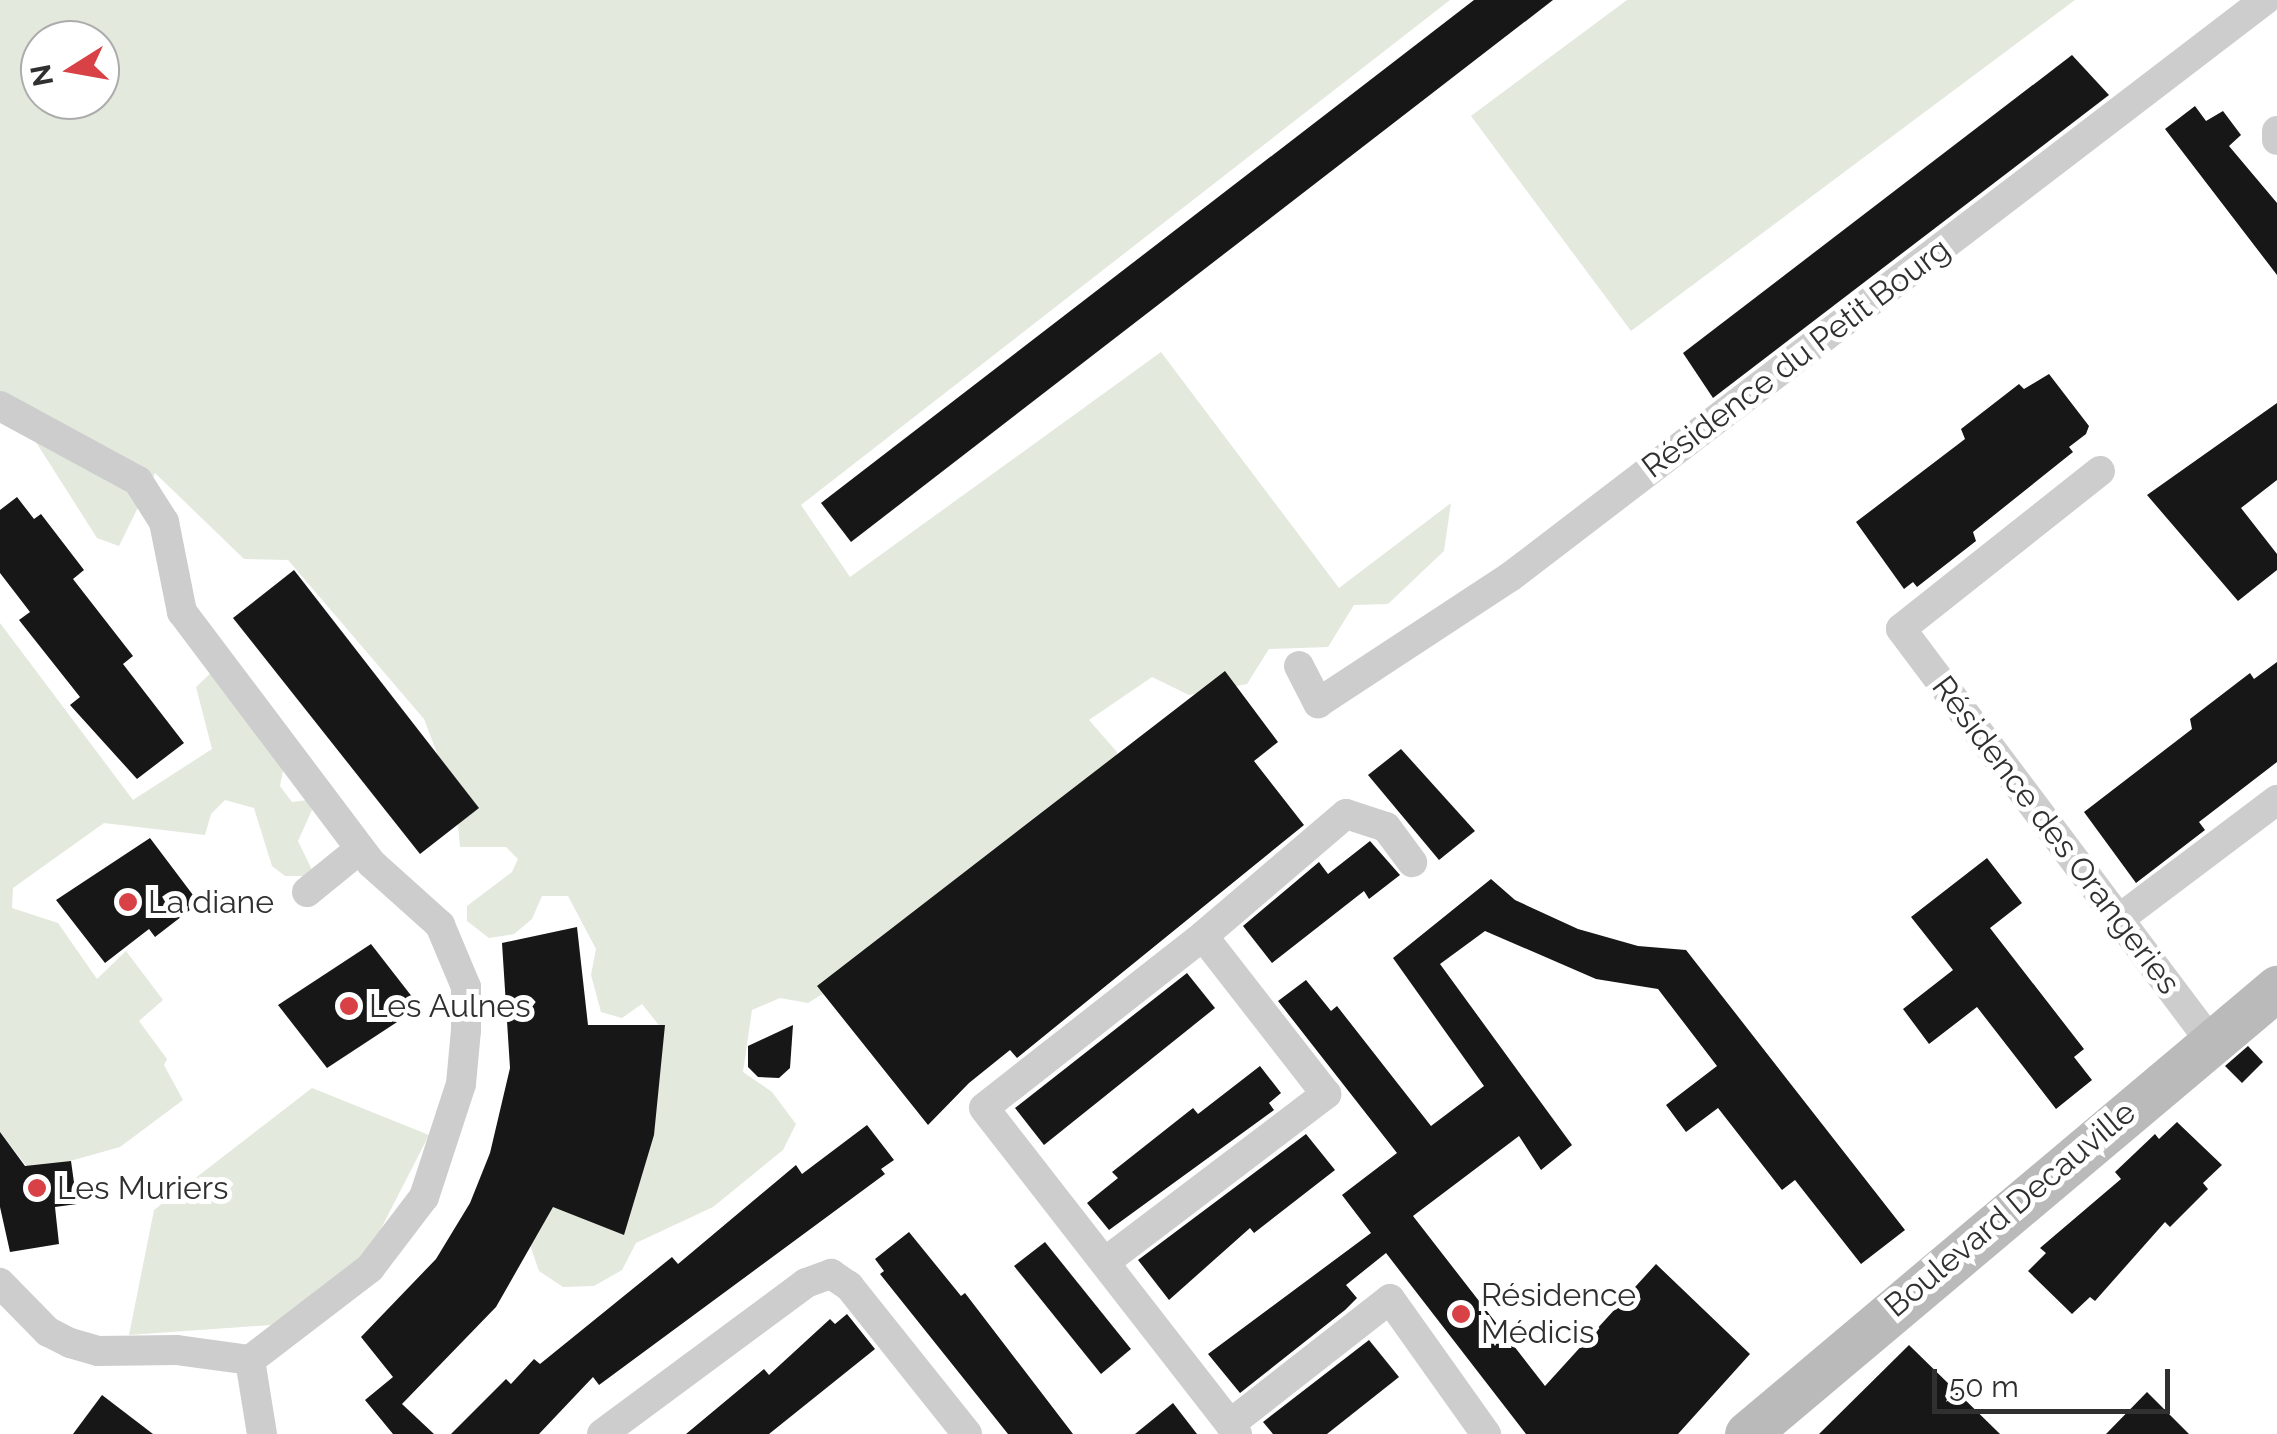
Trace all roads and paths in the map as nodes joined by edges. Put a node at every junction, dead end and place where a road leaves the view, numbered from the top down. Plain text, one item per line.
1 (2265, 0) edge
2 (2277, 131) edge
3 (2277, 140) edge
4 (0, 406) edge
5 (2100, 471) dead end
6 (1299, 666) dead end
7 (2277, 800) edge
8 (360, 849) junction
9 (1412, 862) dead end
10 (308, 892) dead end
11 (2118, 919) junction
12 (1203, 936) junction
13 (2277, 988) edge
14 (2211, 1042) junction
15 (1105, 1262) junction
16 (0, 1283) edge
17 (250, 1360) junction
18 (1234, 1429) edge
19 (262, 1434) edge
20 (602, 1434) edge
21 (967, 1434) edge
22 (1486, 1434) edge
23 (1748, 1434) edge

1 - 6 street, Résidence du Petit Bourg
2 - 3 street
4 - 8 street
5 - 11 street, Résidence des Orangeries
7 - 11 street
8 - 10 street
8 - 17 street
9 - 12 street
11 - 14 street, Résidence des Orangeries
12 - 15 street
12 - 15 street
13 - 14 street, Boulevard Decauville
14 - 23 street, Boulevard Decauville
15 - 18 street
16 - 17 street
17 - 19 street
18 - 22 street
20 - 21 street

